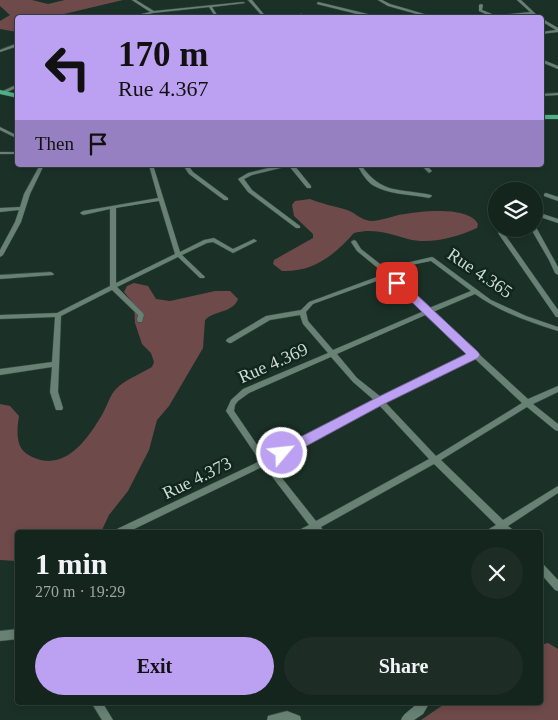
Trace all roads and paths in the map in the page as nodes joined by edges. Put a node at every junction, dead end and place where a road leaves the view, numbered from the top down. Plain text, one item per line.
1 (134, 0) edge
2 (250, 0) edge
3 (380, 0) edge
4 (518, 0) edge
5 (243, 3) dead end
6 (318, 3) dead end
7 (481, 5) dead end
8 (210, 8) junction
9 (163, 10) junction
10 (153, 12) junction
11 (532, 12) junction
12 (140, 15) edge
13 (166, 15) edge
14 (216, 15) edge
15 (263, 15) edge
16 (367, 15) edge
17 (425, 15) edge
18 (491, 15) joint
19 (536, 15) edge
20 (544, 21) edge
21 (558, 31) edge
22 (544, 33) edge
23 (15, 45) edge
24 (0, 51) edge
25 (544, 61) edge
26 (558, 68) edge
27 (15, 86) edge
28 (2, 92) edge
29 (558, 94) edge
30 (15, 95) edge
31 (544, 95) edge
32 (558, 117) edge
33 (544, 118) edge
34 (0, 128) edge
35 (15, 136) edge
36 (0, 153) edge
37 (15, 153) edge
38 (41, 167) edge
39 (152, 167) edge
40 (186, 167) edge
41 (279, 167) edge
42 (293, 167) edge
43 (360, 167) edge
44 (425, 167) edge
45 (429, 171) dead end
46 (309, 187) dead end
47 (546, 195) dead end
48 (429, 196) dead end
49 (161, 199) junction
50 (226, 199) dead end
51 (558, 199) edge
52 (113, 207) junction
53 (23, 208) junction
54 (0, 210) edge
55 (83, 213) dead end
56 (543, 216) edge
57 (558, 221) edge
58 (298, 227) dead end
59 (503, 237) edge
60 (539, 237) edge
61 (254, 241) dead end
62 (354, 242) dead end
63 (178, 254) junction
64 (0, 255) edge
65 (558, 273) edge
66 (51, 274) dead end
67 (389, 275) junction
68 (0, 277) edge
69 (202, 277) dead end
70 (113, 287) junction
71 (475, 291) junction
72 (303, 312) junction
73 (428, 312) junction
74 (58, 314) junction
75 (558, 315) edge
76 (0, 316) edge
77 (140, 320) dead end
78 (558, 329) edge
79 (229, 341) dead end
80 (333, 354) junction
81 (474, 355) junction
82 (54, 364) junction
83 (0, 372) edge
84 (558, 389) edge
85 (380, 401) junction
86 (527, 403) junction
87 (59, 408) dead end
88 (558, 428) edge
89 (435, 460) junction
90 (265, 462) junction
91 (558, 489) edge
92 (317, 529) edge
93 (506, 529) edge
94 (124, 530) edge
95 (543, 570) edge
96 (558, 587) edge
97 (15, 634) edge
98 (0, 636) edge
99 (98, 705) edge
100 (422, 705) edge
101 (108, 720) edge
102 (272, 720) edge
103 (296, 720) edge
104 (406, 720) edge

1 - 10 street
2 - 15 street
3 - 17 street
4 - 11 street
5 - 8 street
6 - 16 street
7 - 18 street
8 - 9 street
8 - 14 street
9 - 10 street
9 - 13 street
10 - 12 street
11 - 18 street
11 - 19 street
20 - 21 street
21 - 22 street
23 - 24 street
25 - 26 street
27 - 28 street
28 - 30 highway
29 - 31 street
32 - 33 highway
34 - 35 street
36 - 37 street
38 - 53 street
39 - 49 street
40 - 50 street
41 - 58 street
42 - 46 street
43 - 48 street
44 - 45 street
47 - 51 street
49 - 52 street
49 - 63 street
52 - 55 street
52 - 70 street
53 - 54 street
53 - 64 street
56 - 57 street
59 - 75 street
60 - 65 street
61 - 63 street
62 - 67 street
63 - 69 street
63 - 70 street
66 - 68 street
67 - 71 street, Rue 4.365
67 - 72 street, Rue 4.365
67 - 73 street
70 - 74 street
70 - 77 street
71 - 73 street, Rue 4.369
71 - 78 street, Rue 4.365
72 - 79 street
72 - 80 street
73 - 80 street, Rue 4.369
73 - 81 street
74 - 76 street
74 - 82 street
80 - 85 street
80 - 90 street, Rue 4.369
81 - 85 street, Rue 4.373
81 - 86 street
82 - 83 street
82 - 87 street
84 - 86 street
85 - 89 street
85 - 90 street, Rue 4.373
86 - 88 street
86 - 89 street
89 - 92 street
89 - 93 street
90 - 92 street, Rue 4.369
90 - 94 street, Rue 4.373
91 - 93 street
95 - 96 street
97 - 98 street
99 - 101 street
100 - 104 street
102 - 103 street

